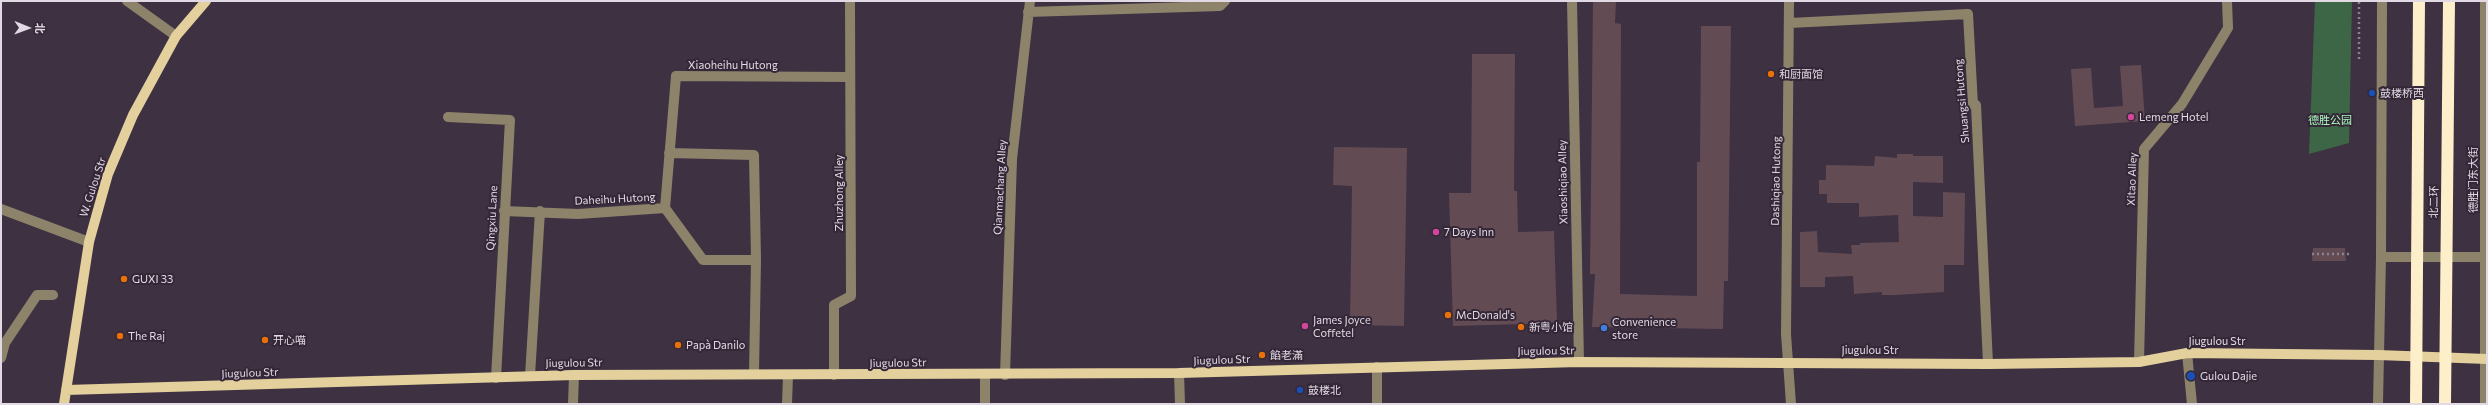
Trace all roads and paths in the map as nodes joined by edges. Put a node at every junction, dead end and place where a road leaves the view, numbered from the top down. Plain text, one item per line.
1 (127, 1) edge
2 (206, 1) edge
3 (850, 1) edge
4 (1030, 1) edge
5 (1225, 1) edge
6 (1572, 1) edge
7 (1789, 1) edge
8 (2227, 1) edge
9 (2360, 1) edge
10 (2382, 1) edge
11 (2419, 1) edge
12 (2449, 1) edge
13 (2485, 1) edge
14 (1028, 12) junction
15 (1790, 24) junction
16 (176, 36) junction
17 (2359, 59) dead end
18 (850, 77) junction
19 (448, 118) dead end
20 (670, 153) junction
21 (664, 208) junction
22 (1, 209) edge
23 (504, 211) junction
24 (540, 211) junction
25 (89, 242) junction
26 (2312, 254) dead end
27 (2352, 254) dead end
28 (2381, 257) junction
29 (2485, 257) junction
30 (756, 260) junction
31 (53, 295) dead end
32 (2187, 352) junction
33 (2378, 355) junction
34 (1, 358) edge
35 (2486, 359) edge
36 (1579, 362) junction
37 (1789, 362) junction
38 (2139, 362) junction
39 (1988, 364) junction
40 (1377, 367) junction
41 (1179, 373) junction
42 (754, 374) junction
43 (985, 374) junction
44 (574, 375) junction
45 (788, 375) junction
46 (1005, 375) junction
47 (530, 376) junction
48 (834, 376) junction
49 (496, 378) junction
50 (66, 390) junction
51 (64, 404) edge
52 (573, 404) edge
53 (787, 404) edge
54 (985, 404) edge
55 (1180, 404) edge
56 (1377, 404) edge
57 (1792, 404) edge
58 (2192, 404) edge
59 (2378, 404) edge
60 (2416, 404) edge
61 (2445, 404) edge
62 (2485, 404) edge

1 - 16 street
2 - 16 main road, W. Gulou Str
3 - 18 street, Zhuzhong Alley
4 - 14 street, Qianmachang Alley
5 - 14 street
6 - 36 street, Xiaoshiqiao Alley
7 - 15 street, Dashiqiao Hutong
8 - 38 street, Xitao Alley
9 - 17 path
10 - 28 street
11 - 60 highway, 北二环
12 - 61 highway, 北二环
13 - 29 street, 德胜门东大街
14 - 46 street, Qianmachang Alley
15 - 37 street, Dashiqiao Hutong
15 - 39 street, Shuangsi Hutong
16 - 25 main road, W. Gulou Str
18 - 20 street, Xiaoheihu Hutong
18 - 48 street, Zhuzhong Alley
19 - 23 street, Qingxiu Lane
20 - 21 street, Xiaoheihu Hutong
20 - 30 street
21 - 24 street, Daheihu Hutong
21 - 30 street, Daheihu Hutong
22 - 25 street
23 - 24 street, Daheihu Hutong
23 - 49 street, Qingxiu Lane
24 - 47 street
25 - 50 main road, W. Gulou Str
26 - 27 path
28 - 29 street
28 - 33 street
29 - 35 street, 德胜门东大街
30 - 42 street
31 - 34 street
32 - 33 main road, Jiugulou Str
32 - 38 main road, Jiugulou Str
32 - 58 street
33 - 35 main road, Jiugulou Str
33 - 59 street
35 - 62 street, 德胜门东大街
36 - 37 main road, Jiugulou Str
36 - 40 main road, Jiugulou Str
37 - 39 main road, Jiugulou Str
37 - 57 street, Dashiqiao Hutong
38 - 39 main road, Jiugulou Str
40 - 41 main road, Jiugulou Str
40 - 56 street
41 - 46 main road, Jiugulou Str
41 - 55 street
42 - 44 main road, Jiugulou Str
42 - 45 main road, Jiugulou Str
43 - 46 main road, Jiugulou Str
43 - 48 main road, Jiugulou Str
43 - 54 street
44 - 47 main road, Jiugulou Str
44 - 52 street
45 - 48 main road, Jiugulou Str
45 - 53 street
47 - 49 main road, Jiugulou Str
49 - 50 main road, Jiugulou Str
50 - 51 main road, W. Gulou Str

